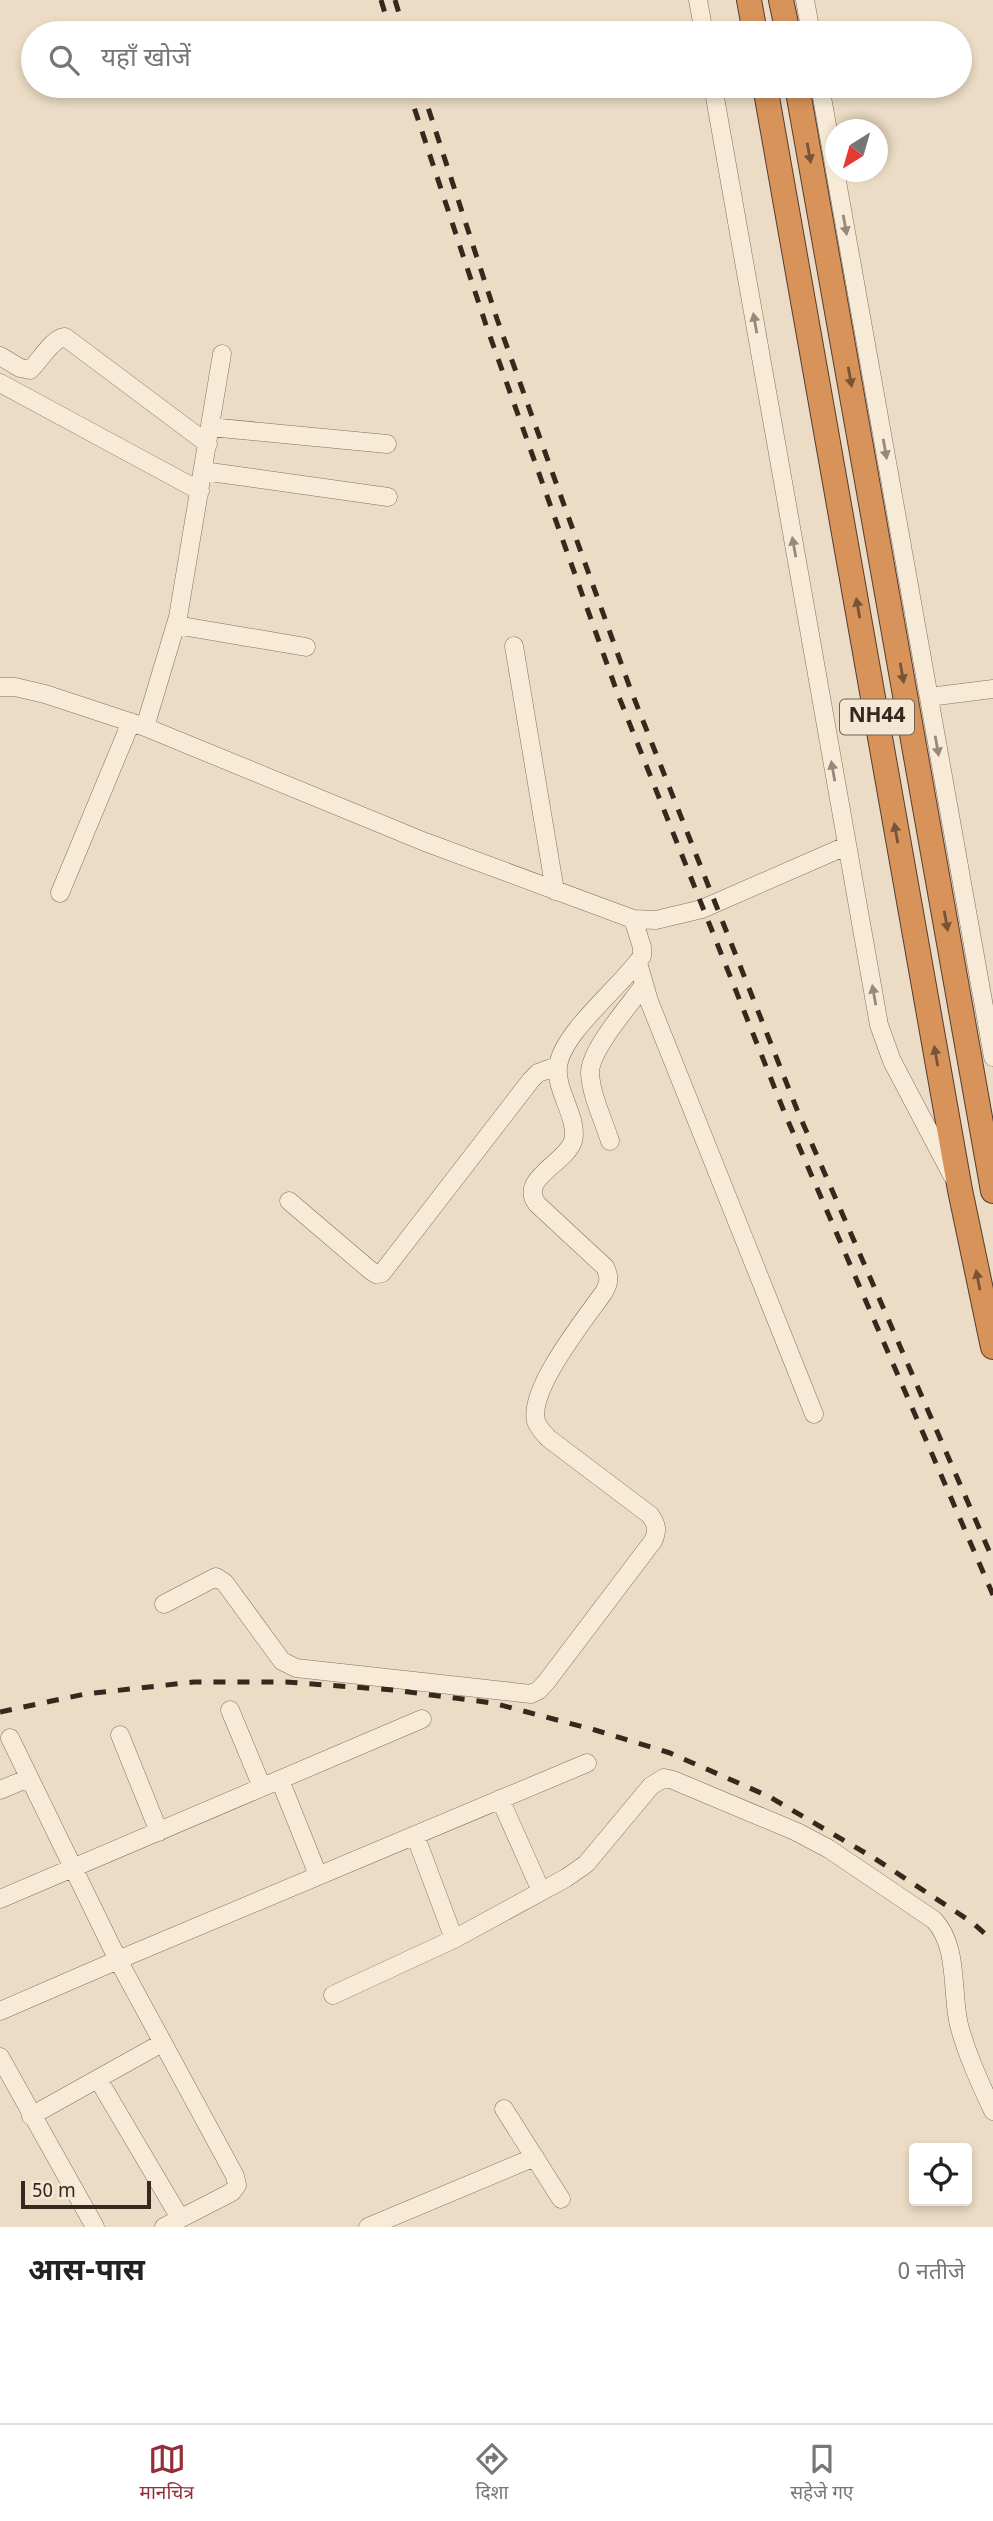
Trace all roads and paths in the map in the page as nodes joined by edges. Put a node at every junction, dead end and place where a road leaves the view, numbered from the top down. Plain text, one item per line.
1 (698, 0) edge
2 (749, 0) edge
3 (781, 0) edge
4 (805, 0) edge
5 (702, 21) edge
6 (753, 21) edge
7 (785, 21) edge
8 (809, 21) edge
9 (715, 98) edge
10 (767, 98) edge
11 (799, 98) edge
12 (822, 98) edge
13 (222, 355) dead end
14 (0, 356) edge
15 (0, 383) edge
16 (209, 435) junction
17 (387, 444) dead end
18 (203, 471) junction
19 (200, 491) junction
20 (388, 497) dead end
21 (176, 625) junction
22 (514, 646) dead end
23 (306, 647) dead end
24 (0, 687) edge
25 (993, 689) edge
26 (929, 697) junction
27 (138, 725) junction
28 (846, 846) junction
29 (555, 891) junction
30 (60, 893) dead end
31 (633, 919) junction
32 (638, 963) junction
33 (644, 985) junction
34 (993, 1058) edge
35 (558, 1066) junction
36 (610, 1140) dead end
37 (960, 1191) junction
38 (993, 1191) edge
39 (289, 1201) dead end
40 (993, 1347) edge
41 (814, 1414) dead end
42 (164, 1604) dead end
43 (230, 1710) dead end
44 (422, 1719) dead end
45 (120, 1735) dead end
46 (10, 1738) dead end
47 (587, 1763) dead end
48 (29, 1778) junction
49 (280, 1780) junction
50 (262, 1787) junction
51 (0, 1790) edge
52 (500, 1799) junction
53 (159, 1832) junction
54 (415, 1835) junction
55 (73, 1868) junction
56 (318, 1875) junction
57 (541, 1891) junction
58 (0, 1899) edge
59 (454, 1939) junction
60 (118, 1960) junction
61 (333, 1995) dead end
62 (0, 2011) edge
63 (162, 2043) junction
64 (0, 2057) edge
65 (97, 2079) junction
66 (505, 2109) dead end
67 (993, 2111) edge
68 (31, 2116) junction
69 (535, 2157) junction
70 (561, 2199) dead end
71 (180, 2218) junction
72 (95, 2227) edge
73 (164, 2227) edge
74 (368, 2227) edge

1 - 5 street
2 - 6 highway
3 - 7 highway
4 - 8 street
28 -> 9 street
37 -> 10 highway, NH44
11 -> 38 highway, NH44
12 -> 26 street
13 - 16 street
14 - 16 street
15 - 19 street
16 - 17 street
16 - 18 street
18 - 19 street
18 - 20 street
19 - 21 street
21 - 23 street
21 - 27 street
22 - 29 street
24 - 27 street
25 - 26 street
26 -> 34 street
27 - 29 street
27 - 30 street
28 - 31 street
37 -> 28 street
29 - 31 street
31 - 32 street
32 - 33 street
32 - 35 street
33 - 36 street
33 - 41 street
35 - 39 street
35 - 42 street
40 -> 37 highway, NH44
43 - 50 street
44 - 49 street
45 - 53 street
46 - 48 street
47 - 52 street
48 - 51 street
48 - 55 street
49 - 50 street
49 - 56 street
50 - 53 street
52 - 54 street
52 - 57 street
53 - 55 street
54 - 56 street
54 - 59 street
55 - 58 street
55 - 60 street
56 - 60 street
57 - 59 street
57 - 67 street
59 - 61 street
60 - 62 street
60 - 63 street
63 - 65 street
63 - 71 street
64 - 68 street
65 - 68 street
65 - 71 street
66 - 69 street
68 - 72 street
69 - 70 street
69 - 74 street
71 - 73 street

